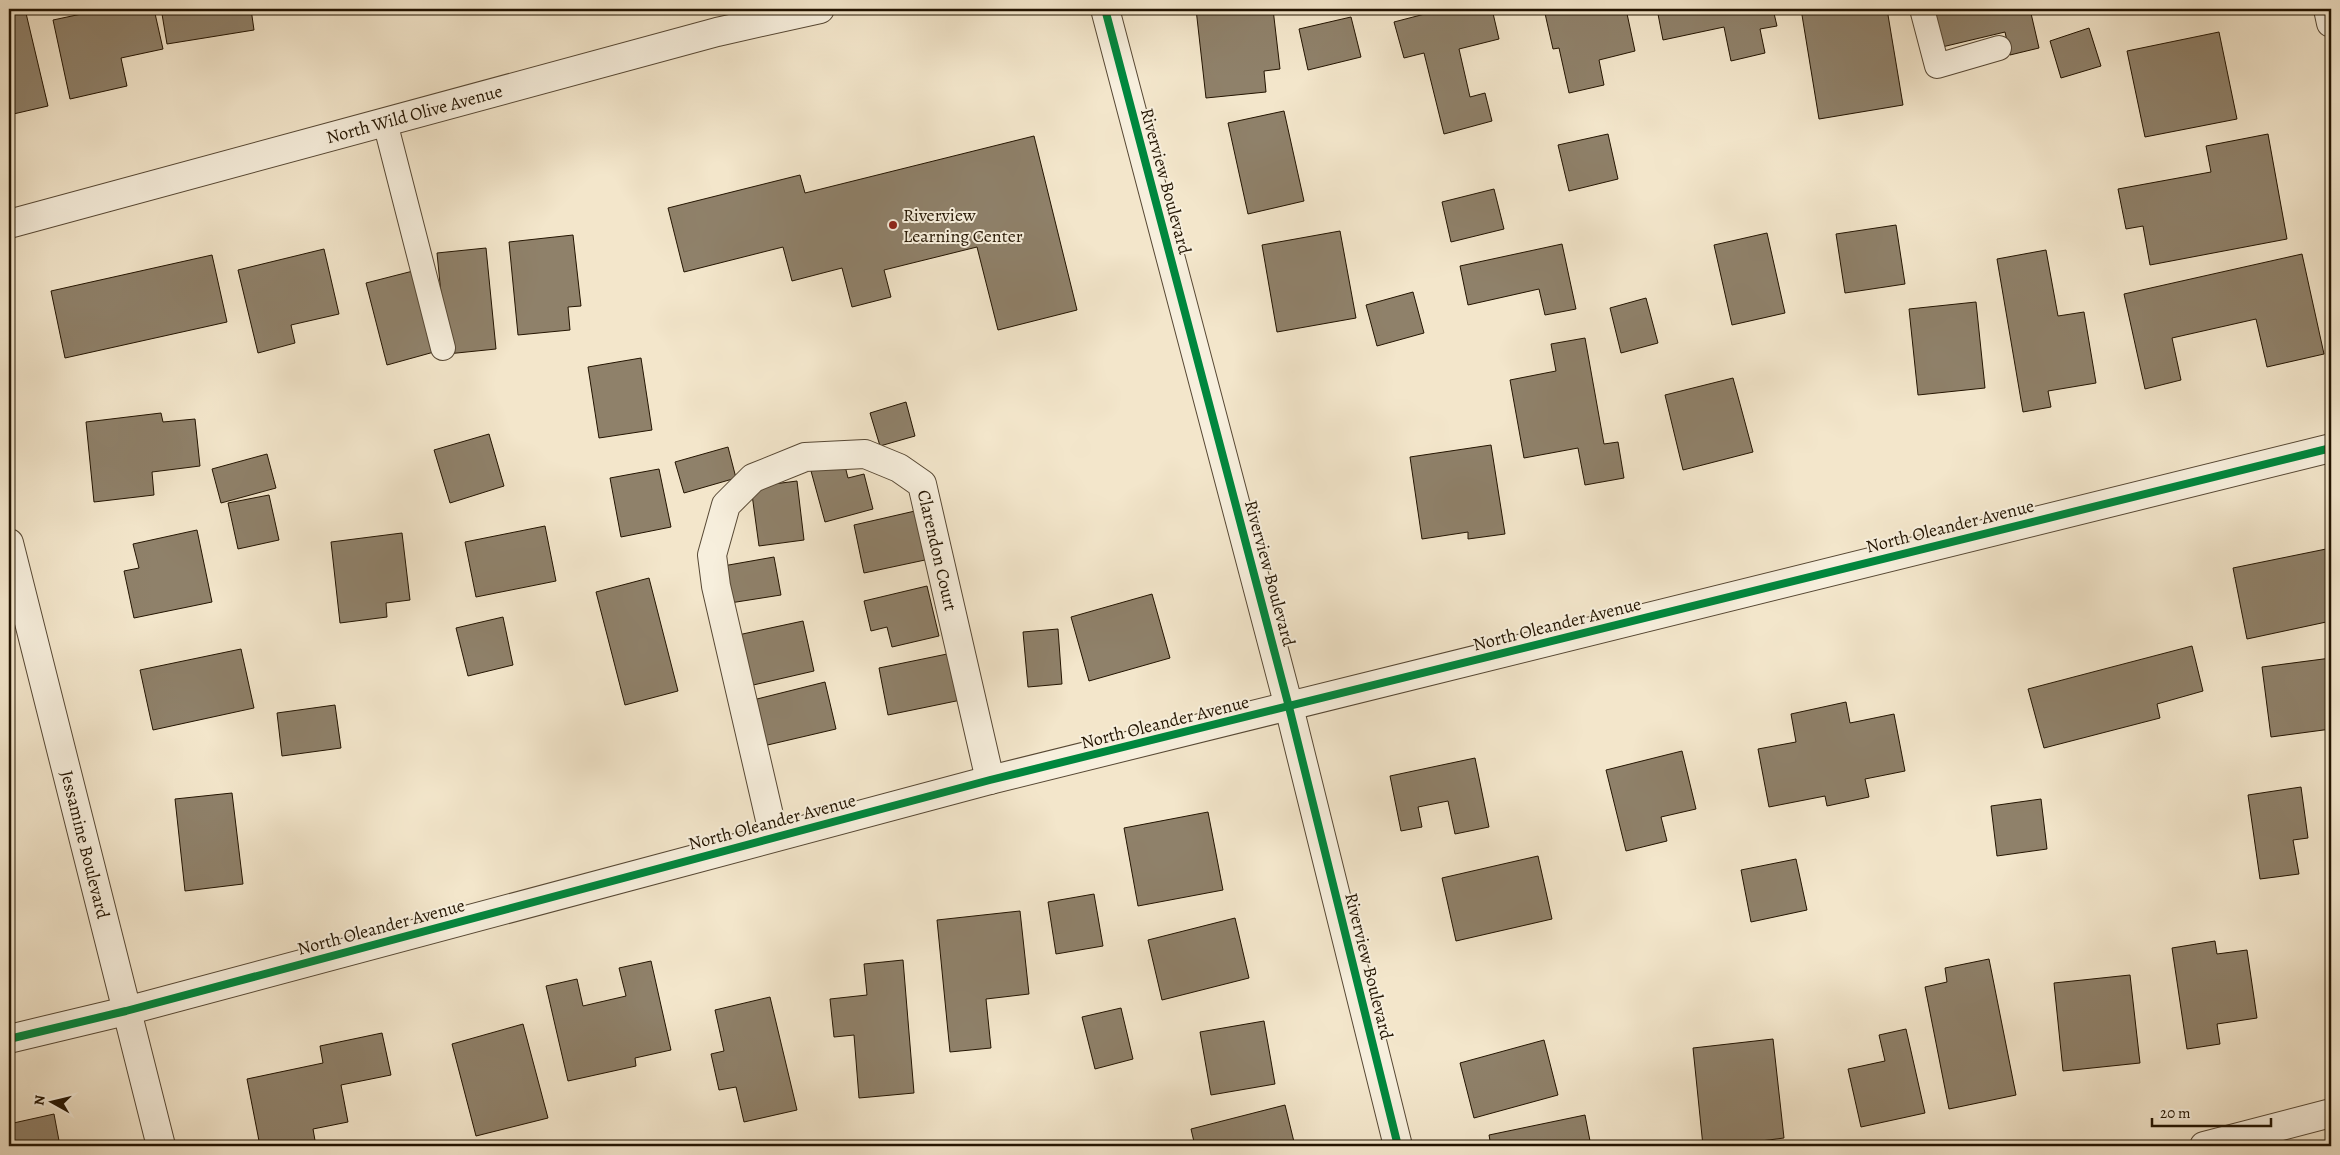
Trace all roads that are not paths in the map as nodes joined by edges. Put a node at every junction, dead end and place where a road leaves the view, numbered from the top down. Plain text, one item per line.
1 (820, 9) edge
2 (1105, 9) edge
3 (1922, 9) edge
4 (2328, 9) edge
5 (2331, 23) edge
6 (1999, 48) dead end
7 (385, 122) junction
8 (9, 224) edge
9 (443, 348) dead end
10 (2331, 448) edge
11 (9, 543) edge
12 (1289, 707) junction
13 (990, 780) junction
14 (774, 837) junction
15 (126, 1011) junction
16 (9, 1039) edge
17 (2331, 1113) edge
18 (161, 1146) edge
19 (1398, 1146) edge
20 (2204, 1146) edge

1 - 7 street, North Wild Olive Avenue
2 - 12 street, Riverview Boulevard
3 - 6 lane
4 - 5 street
7 - 8 street, North Wild Olive Avenue
7 - 9 lane
10 - 12 street, North Oleander Avenue
11 - 15 street, Jessamine Boulevard
12 - 13 street, North Oleander Avenue
12 - 19 street, Riverview Boulevard
13 - 14 street, North Oleander Avenue
13 - 14 street, Clarendon Court
14 - 15 street, North Oleander Avenue
15 - 16 street, North Oleander Avenue
15 - 18 street, Jessamine Boulevard
17 - 20 street

